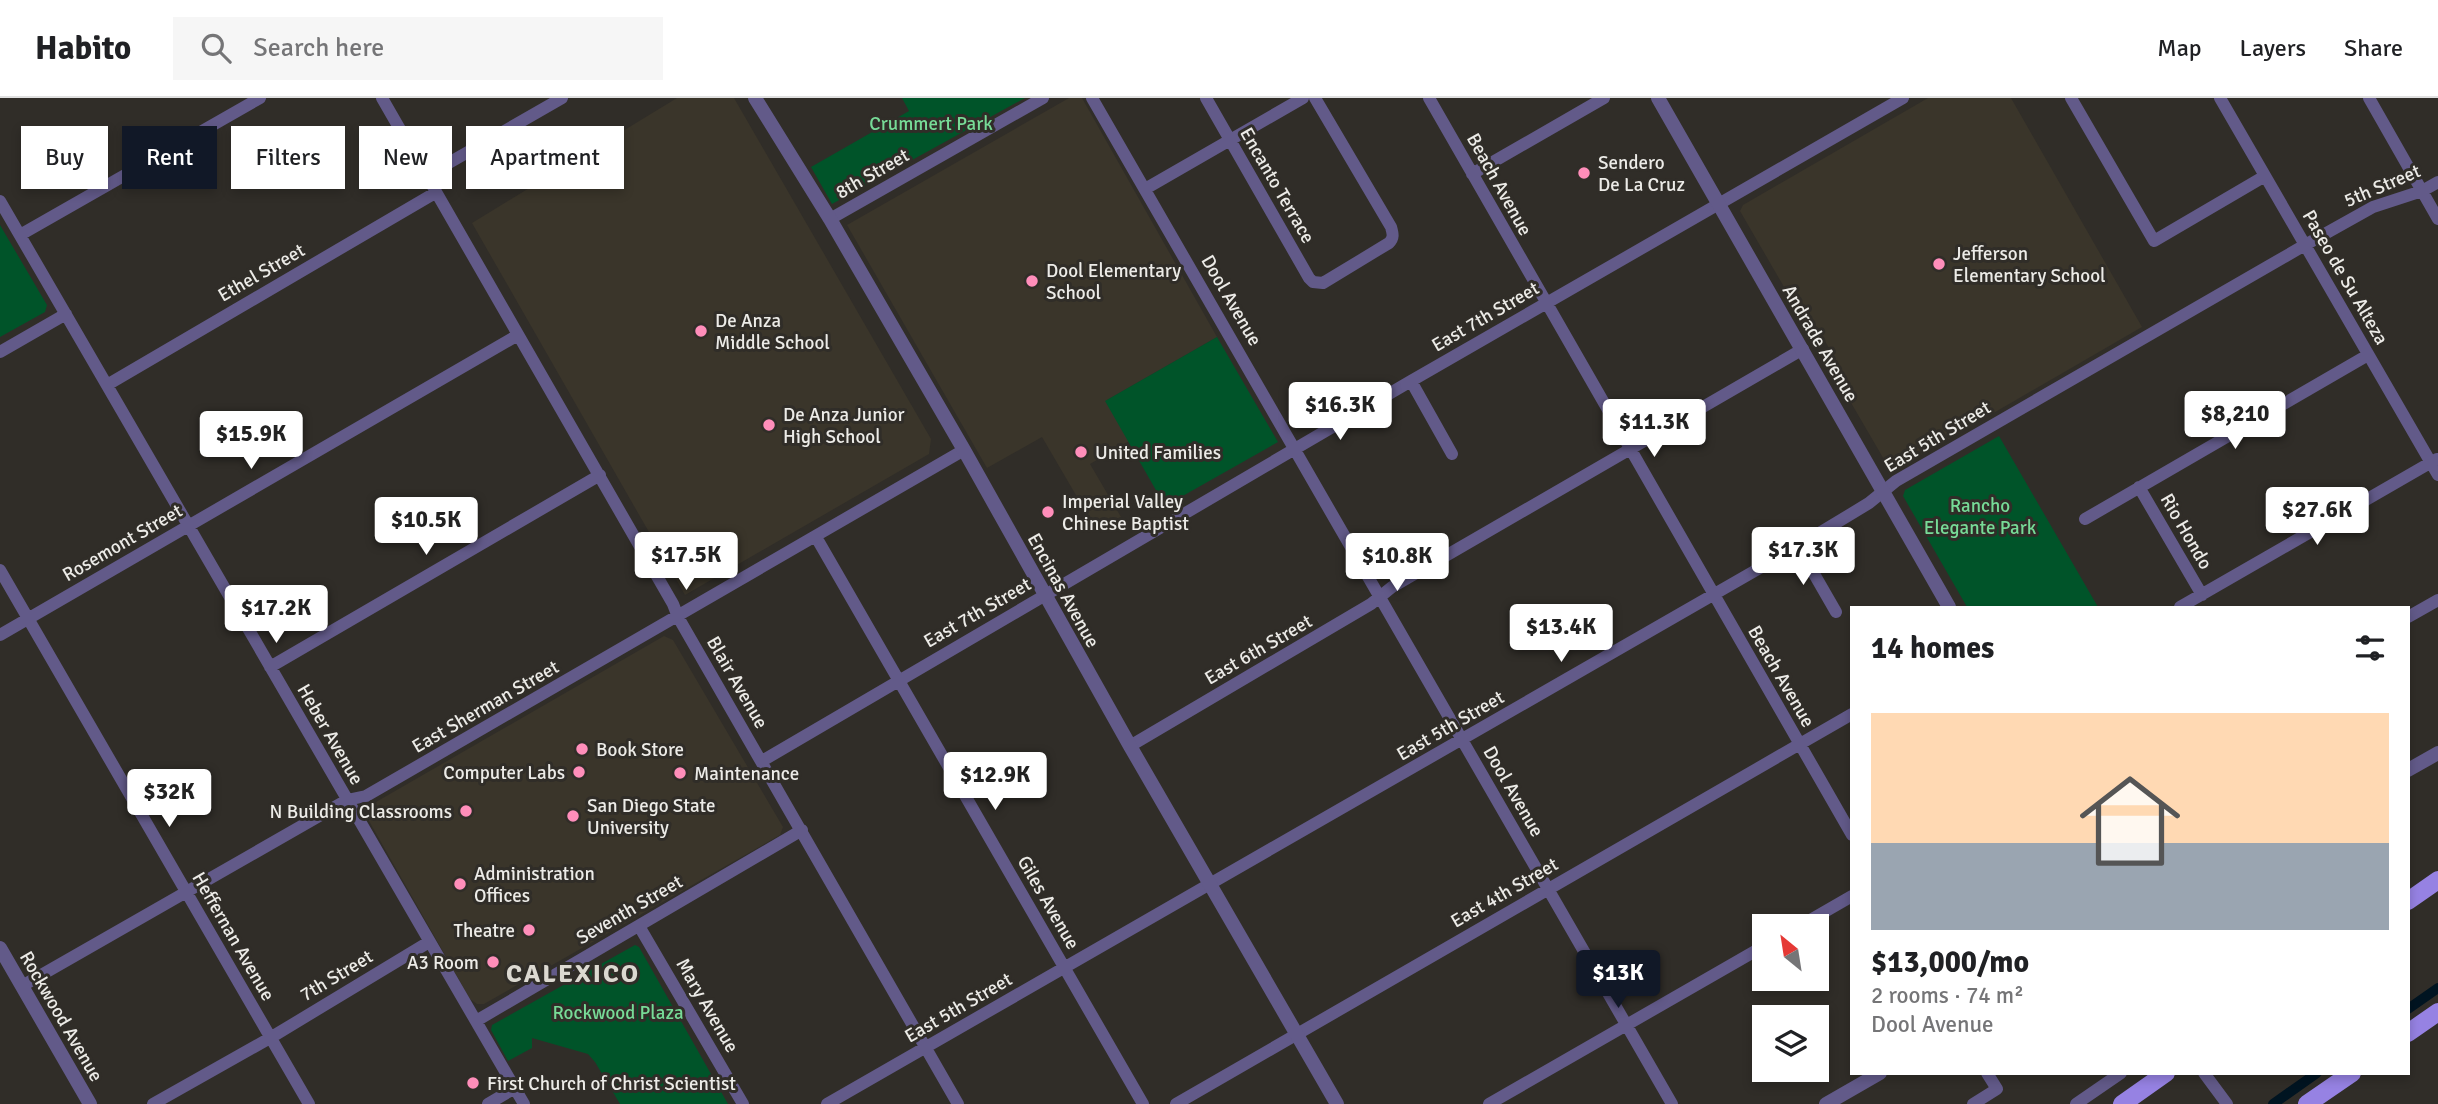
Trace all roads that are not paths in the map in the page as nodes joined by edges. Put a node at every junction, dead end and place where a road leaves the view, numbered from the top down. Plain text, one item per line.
1 (260, 98) edge
2 (382, 98) edge
3 (562, 98) edge
4 (755, 98) edge
5 (1043, 98) edge
6 (1093, 98) edge
7 (1206, 98) edge
8 (1303, 98) edge
9 (1315, 98) edge
10 (1429, 98) edge
11 (1604, 98) edge
12 (1658, 98) edge
13 (1903, 98) edge
14 (2071, 98) edge
15 (2220, 98) edge
16 (2369, 98) edge
17 (398, 126) edge
18 (1230, 141) junction
19 (452, 161) edge
20 (1472, 174) junction
21 (2265, 176) junction
22 (2438, 182) edge
23 (433, 189) edge
24 (1145, 189) junction
25 (2422, 191) junction
26 (435, 193) junction
27 (0, 201) edge
28 (1718, 205) junction
29 (830, 219) junction
30 (2438, 219) edge
31 (20, 235) junction
32 (2305, 245) junction
33 (1546, 304) junction
34 (66, 314) junction
35 (518, 335) junction
36 (1803, 349) junction
37 (0, 352) edge
38 (2368, 355) junction
39 (1411, 381) junction
40 (107, 385) junction
41 (1296, 449) junction
42 (1629, 449) junction
43 (964, 450) junction
44 (1452, 454) dead end
45 (2434, 461) edge
46 (600, 475) junction
47 (2438, 475) edge
48 (2139, 487) junction
49 (1884, 491) junction
50 (2085, 519) dead end
51 (187, 526) junction
52 (816, 537) junction
53 (1798, 546) junction
54 (0, 569) edge
55 (1045, 595) junction
56 (1714, 595) junction
57 (2202, 595) junction
58 (1380, 597) junction
59 (2438, 600) edge
60 (1948, 606) edge
61 (2182, 606) edge
62 (1836, 612) dead end
63 (2410, 616) edge
64 (678, 617) junction
65 (29, 619) junction
66 (0, 635) edge
67 (270, 667) junction
68 (900, 680) junction
69 (1850, 715) edge
70 (1462, 740) junction
71 (1799, 744) junction
72 (1130, 746) junction
73 (2438, 753) edge
74 (762, 761) junction
75 (2410, 769) edge
76 (347, 800) junction
77 (802, 830) junction
78 (1850, 832) edge
79 (2437, 883) edge
80 (1211, 884) junction
81 (1548, 888) junction
82 (186, 892) junction
83 (1850, 897) edge
84 (2410, 900) edge
85 (1821, 914) edge
86 (639, 926) junction
87 (429, 942) junction
88 (0, 948) edge
89 (1752, 953) edge
90 (1065, 967) junction
91 (22, 986) junction
92 (2438, 1012) edge
93 (476, 1021) junction
94 (1626, 1025) junction
95 (2410, 1032) edge
96 (1296, 1035) junction
97 (270, 1038) junction
98 (926, 1049) junction
99 (1877, 1075) edge
100 (1988, 1075) edge
101 (2119, 1075) edge
102 (2163, 1075) edge
103 (2205, 1075) edge
104 (2349, 1075) edge
105 (515, 1088) junction
106 (90, 1104) edge
107 (153, 1104) edge
108 (309, 1104) edge
109 (488, 1104) edge
110 (524, 1104) edge
111 (743, 1104) edge
112 (827, 1104) edge
113 (958, 1104) edge
114 (1143, 1104) edge
115 (1176, 1104) edge
116 (1337, 1104) edge
117 (1489, 1104) edge
118 (1672, 1104) edge
119 (1826, 1104) edge
120 (1973, 1104) edge
121 (2076, 1104) edge
122 (2122, 1104) edge
123 (2227, 1104) edge
124 (2307, 1104) edge

1 - 31 street
2 - 17 street, Blair Avenue
3 - 19 street
4 - 29 street, Encinas Avenue
5 - 29 street, 8th Street
6 - 24 street, Dool Avenue
7 - 18 street, Encanto Terrace
8 - 18 street
9 - 18 street, Encanto Terrace
10 - 20 street, Beach Avenue
11 - 20 street
12 - 28 street, Andrade Avenue
13 - 28 street, East 7th Street
14 - 21 street
15 - 21 street, Paseo de Su Alteza
16 - 25 street
18 - 24 street
20 - 33 street, Beach Avenue
21 - 32 street, Paseo de Su Alteza
22 - 25 street, 5th Street
23 - 26 street, Blair Avenue
24 - 41 street, Dool Avenue
25 - 30 street
25 - 32 street, 5th Street
26 - 35 street, Blair Avenue
26 - 40 street, Ethel Street
27 - 31 street, Heber Avenue
28 - 33 street, East 7th Street
28 - 36 street, Andrade Avenue
29 - 43 street, Encinas Avenue
31 - 34 street, Heber Avenue
32 - 38 street, Paseo de Su Alteza
32 - 49 street, East 5th Street
33 - 39 street, East 7th Street
33 - 42 street, Beach Avenue
34 - 37 street
34 - 40 street, Heber Avenue
35 - 46 street, Blair Avenue
35 - 51 street, Rosemont Street
36 - 42 street, East 6th Street
36 - 49 street, Andrade Avenue
38 - 45 street, Paseo de Su Alteza
38 - 48 street
39 - 41 street, East 7th Street
39 - 44 street
40 - 51 street, Heber Avenue
41 - 55 street, East 7th Street
41 - 58 street, Dool Avenue
42 - 56 street, Beach Avenue
42 - 58 street, East 6th Street
43 - 52 street, East Sherman Street
43 - 55 street, Encinas Avenue
45 - 47 street, Paseo de Su Alteza
45 - 57 street
46 - 64 street, Blair Avenue
46 - 67 street
48 - 50 street
48 - 57 street, Rio Hondo
49 - 53 street, East 5th Street
49 - 60 street, Andrade Avenue
51 - 65 street, Rosemont Street
51 - 67 street, Heber Avenue
52 - 64 street, East Sherman Street
52 - 68 street, Giles Avenue
53 - 56 street, East 5th Street
53 - 62 street
54 - 65 street, Heffernan Avenue
55 - 68 street, East 7th Street
55 - 72 street, Encinas Avenue
56 - 70 street, East 5th Street
56 - 71 street, Beach Avenue
57 - 61 street
58 - 70 street, Dool Avenue
58 - 72 street, East 6th Street
59 - 63 street
64 - 74 street, Blair Avenue
64 - 76 street, East Sherman Street
65 - 66 street, Rosemont Street
65 - 82 street, Heffernan Avenue
67 - 76 street, Heber Avenue
68 - 74 street, East 7th Street
68 - 90 street, Giles Avenue
69 - 71 street, East 4th Street
70 - 80 street, East 5th Street
70 - 81 street, Dool Avenue
71 - 78 street, Beach Avenue
71 - 81 street, East 4th Street
72 - 80 street, Encinas Avenue
73 - 75 street
74 - 77 street, Blair Avenue
76 - 82 street, East Sherman Street
76 - 87 street, Heber Avenue
77 - 86 street, Seventh Street
77 - 98 street, Blair Avenue
79 - 84 main road
80 - 90 street, East 5th Street
80 - 96 street, Encinas Avenue
81 - 94 street, Dool Avenue
81 - 96 street, East 4th Street
82 - 91 street, East Sherman Street
82 - 97 street, Heffernan Avenue
83 - 85 street
86 - 93 street, Seventh Street
86 - 111 street, Mary Avenue
87 - 93 street, Heber Avenue
87 - 97 street, 7th Street
88 - 91 street, Rockwood Avenue
89 - 94 street
90 - 98 street, East 5th Street
90 - 114 street, Giles Avenue
91 - 106 street, Rockwood Avenue
92 - 95 main road
93 - 105 street, Heber Avenue
94 - 117 street
94 - 118 street, Dool Avenue
96 - 115 street, East 4th Street
96 - 116 street, Encinas Avenue
97 - 107 street, 7th Street
97 - 108 street, Heffernan Avenue
98 - 112 street, East 5th Street
98 - 113 street, Blair Avenue
99 - 119 street
100 - 120 street
101 - 121 street
102 - 122 main road
103 - 123 street
104 - 124 main road
105 - 109 street
105 - 110 street, Heber Avenue

